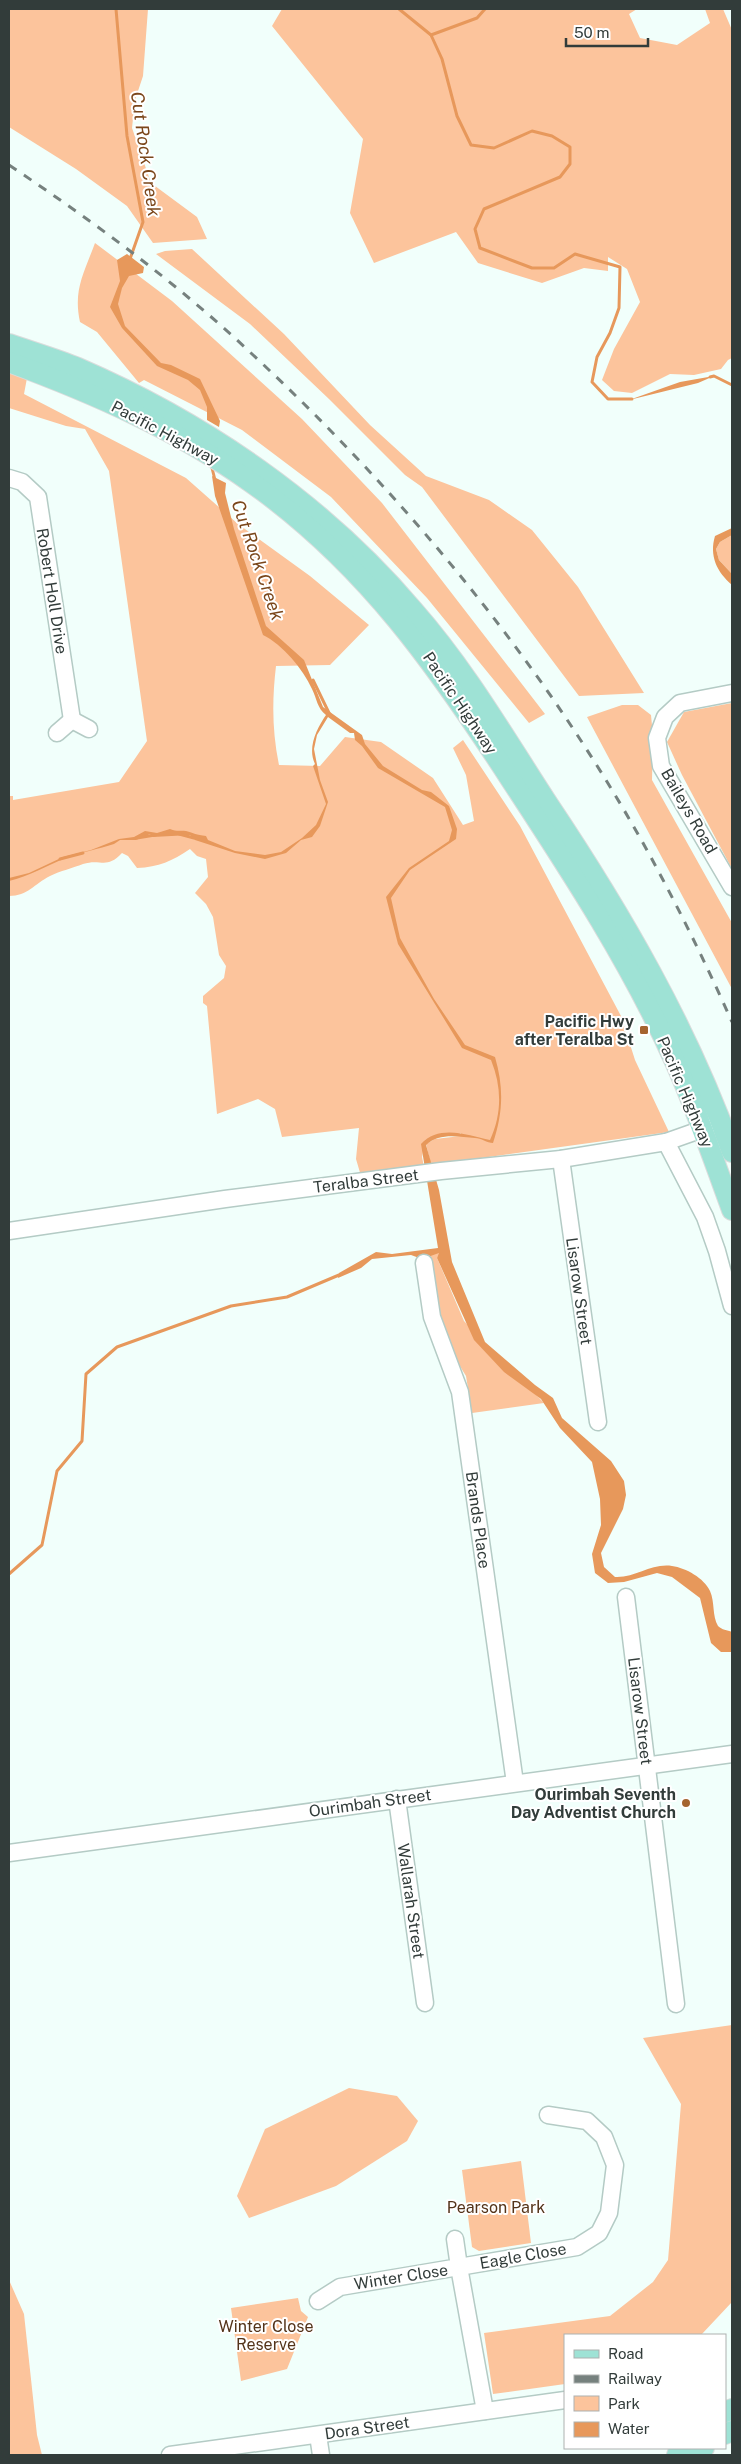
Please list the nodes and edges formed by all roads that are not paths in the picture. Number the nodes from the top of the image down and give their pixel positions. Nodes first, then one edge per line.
1 (9, 344) edge
2 (9, 362) edge
3 (171, 424) junction
4 (253, 474) junction
5 (9, 478) edge
6 (732, 693) edge
7 (72, 720) junction
8 (88, 729) dead end
9 (57, 733) dead end
10 (732, 887) edge
11 (721, 1122) junction
12 (702, 1128) junction
13 (666, 1142) junction
14 (732, 1152) edge
15 (561, 1159) junction
16 (732, 1210) edge
17 (9, 1231) edge
18 (424, 1262) dead end
19 (732, 1306) edge
20 (598, 1422) dead end
21 (626, 1597) dead end
22 (732, 1754) edge
23 (647, 1765) junction
24 (516, 1782) junction
25 (396, 1799) junction
26 (9, 1853) edge
27 (425, 2003) dead end
28 (676, 2004) dead end
29 (548, 2115) dead end
30 (455, 2239) dead end
31 (459, 2267) junction
32 (318, 2301) dead end
33 (564, 2400) edge
34 (485, 2411) junction
35 (318, 2435) junction
36 (170, 2455) edge
37 (321, 2455) edge

1 - 3 main road, Pacific Highway
2 - 3 main road, Pacific Highway
3 - 4 main road, Pacific Highway
4 - 11 main road, Pacific Highway
4 - 12 main road, Pacific Highway
5 - 7 street, Robert Holl Drive
6 - 10 street, Baileys Road
7 - 8 street
7 - 9 street
11 - 12 street, Teralba Street
11 - 14 main road, Pacific Highway
12 - 13 street, Teralba Street
12 - 16 main road, Pacific Highway
13 - 15 street, Teralba Street
13 - 19 street
15 - 17 street, Teralba Street
15 - 20 street, Lisarow Street
18 - 24 street, Brands Place
21 - 23 street, Lisarow Street
22 - 23 street, Ourimbah Street
23 - 24 street, Ourimbah Street
23 - 28 street, Lisarow Street
24 - 25 street, Ourimbah Street
25 - 26 street, Ourimbah Street
25 - 27 street, Wallarah Street
29 - 31 street, Eagle Close
30 - 31 street, Winter Close
31 - 32 street, Winter Close
31 - 34 street
33 - 34 street, Dora Street
34 - 35 street, Dora Street
35 - 36 street, Dora Street
35 - 37 street

